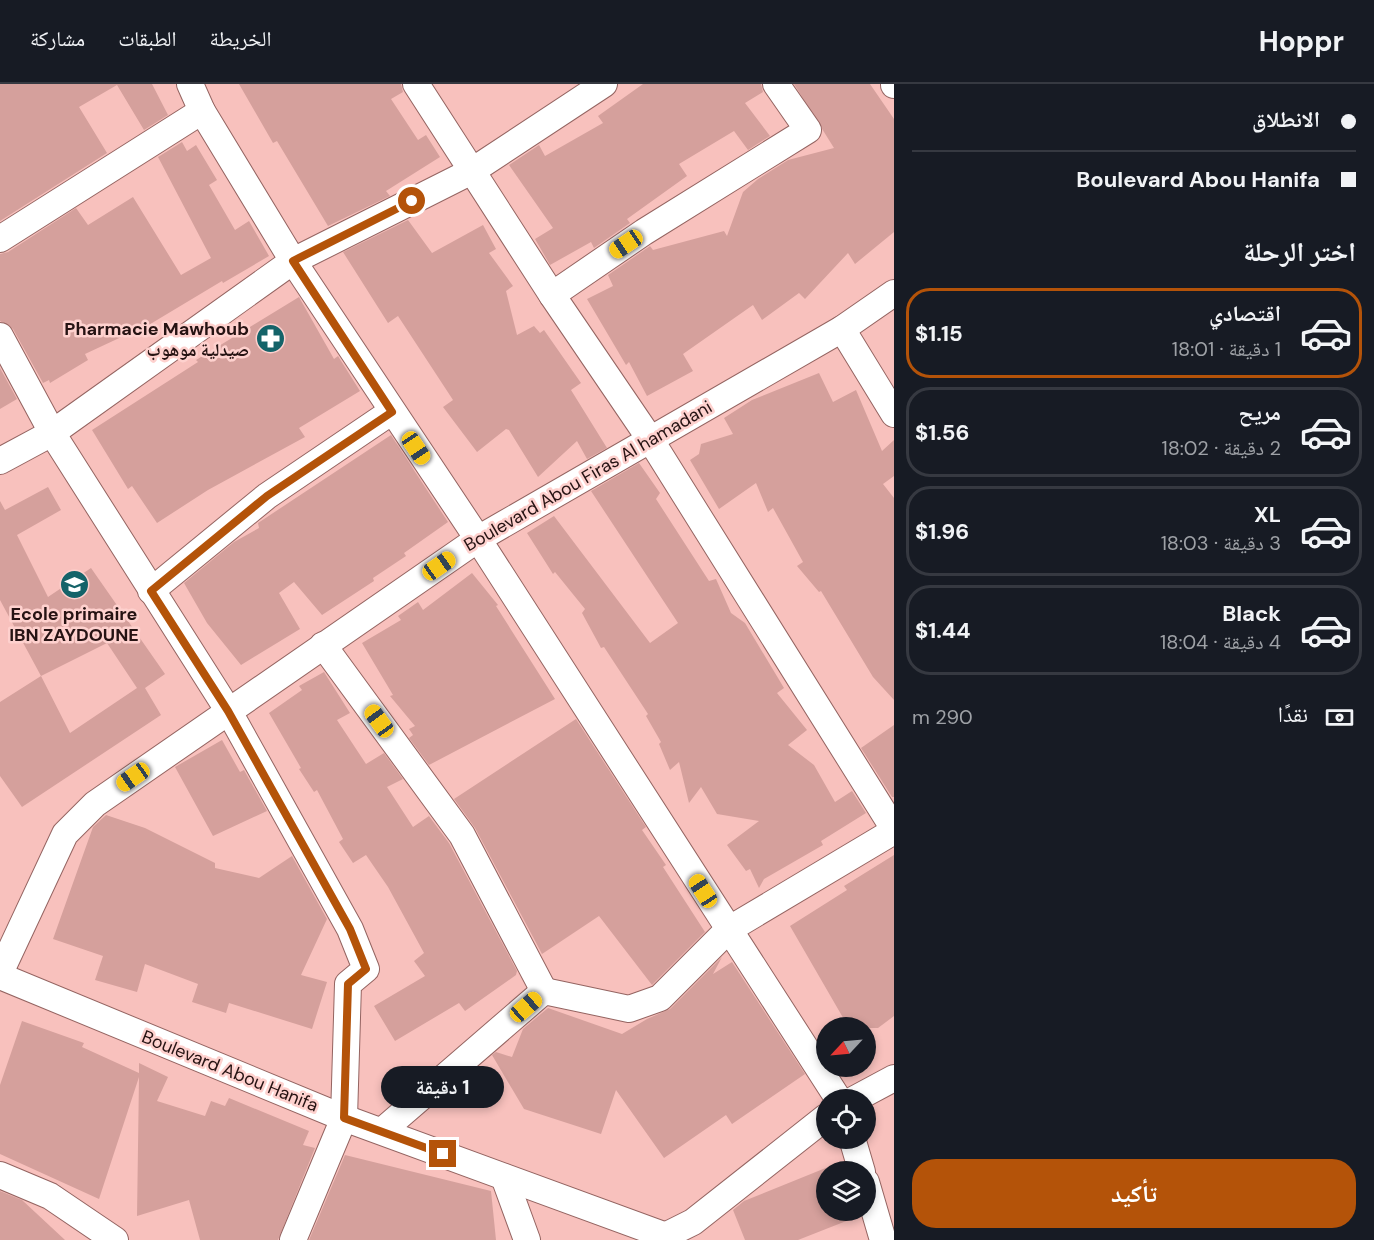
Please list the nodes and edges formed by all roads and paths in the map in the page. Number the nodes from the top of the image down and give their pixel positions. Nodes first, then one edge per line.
1 (190, 84) edge
2 (416, 84) edge
3 (604, 84) edge
4 (776, 84) edge
5 (202, 111) junction
6 (472, 171) junction
7 (0, 239) edge
8 (293, 261) junction
9 (894, 293) edge
10 (552, 295) junction
11 (842, 329) junction
12 (0, 336) edge
13 (392, 412) junction
14 (894, 414) edge
15 (52, 433) junction
16 (650, 440) junction
17 (0, 461) edge
18 (478, 539) junction
19 (151, 591) junction
20 (323, 645) junction
21 (228, 711) junction
22 (894, 830) edge
23 (728, 930) junction
24 (0, 974) edge
25 (544, 991) junction
26 (894, 1078) edge
27 (831, 1089) edge
28 (874, 1089) edge
29 (344, 1118) junction
30 (816, 1126) edge
31 (382, 1131) junction
32 (0, 1175) edge
33 (504, 1177) junction
34 (876, 1216) edge
35 (696, 1231) edge
36 (661, 1238) edge
37 (116, 1240) edge
38 (293, 1240) edge
39 (527, 1240) edge
40 (883, 1240) edge

1 - 5 street
2 - 6 street
3 - 6 street
4 - 10 street
5 - 7 street
5 - 8 street
6 - 8 street
6 - 10 street
8 - 13 street
8 - 15 street
9 - 11 street, Boulevard Abou Firas Al hamadani
10 - 16 street
11 - 14 street
11 - 16 street, Boulevard Abou Firas Al hamadani
12 - 15 street
13 - 18 street
13 - 19 street
15 - 17 street
15 - 19 street
16 - 18 street, Boulevard Abou Firas Al hamadani
16 - 22 street
18 - 20 street, Boulevard Abou Firas Al hamadani
18 - 23 street
19 - 21 street
20 - 21 street, Boulevard Abou Firas Al hamadani
20 - 25 street
21 - 24 street, Boulevard Abou Firas Al hamadani
21 - 29 street
22 - 23 street
23 - 25 street
23 - 27 street
24 - 29 street, Boulevard Abou Hanifa
25 - 31 street
26 - 28 street
29 - 31 street, Boulevard Abou Hanifa
29 - 38 street
30 - 35 street
31 - 33 street, Boulevard Abou Hanifa
32 - 37 street
33 - 36 street, Boulevard Abou Hanifa
33 - 39 street
34 - 40 street
35 - 36 street

